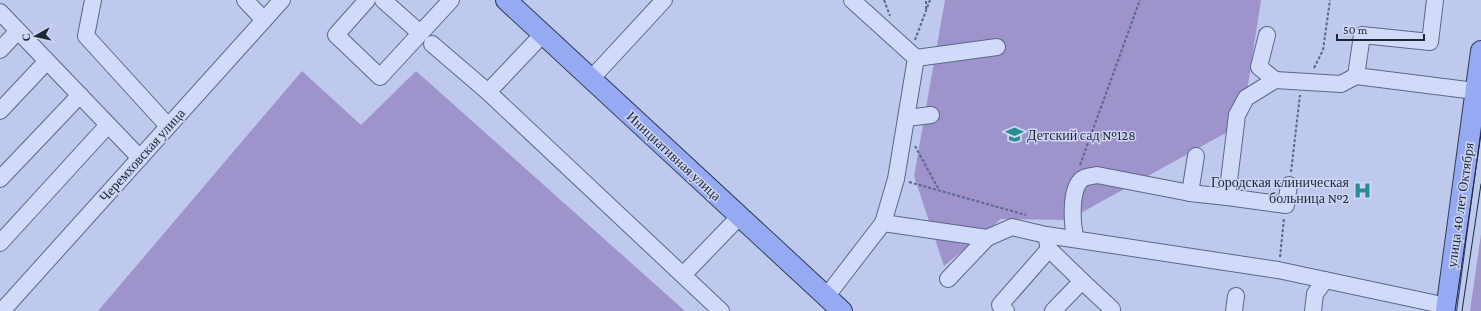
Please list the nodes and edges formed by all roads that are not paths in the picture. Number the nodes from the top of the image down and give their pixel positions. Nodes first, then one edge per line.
1 (93, 0) edge
2 (245, 0) edge
3 (282, 0) edge
4 (367, 0) edge
5 (383, 0) edge
6 (451, 0) edge
7 (506, 0) edge
8 (664, 0) edge
9 (852, 0) edge
10 (1435, 0) edge
11 (0, 12) edge
12 (264, 20) junction
13 (18, 31) junction
14 (543, 34) junction
15 (1267, 35) dead end
16 (426, 39) junction
17 (997, 47) dead end
18 (0, 50) edge
19 (1481, 50) edge
20 (913, 55) junction
21 (47, 61) junction
22 (1356, 76) junction
23 (591, 79) junction
24 (1275, 80) junction
25 (1475, 91) junction
26 (488, 92) junction
27 (80, 95) junction
28 (0, 111) edge
29 (931, 115) dead end
30 (906, 123) junction
31 (108, 125) junction
32 (168, 126) junction
33 (1196, 156) dead end
34 (140, 158) junction
35 (0, 179) edge
36 (1289, 185) road end
37 (1190, 193) junction
38 (1227, 197) junction
39 (739, 217) junction
40 (883, 223) junction
41 (987, 238) junction
42 (1076, 239) junction
43 (1048, 242) junction
44 (0, 243) edge
45 (684, 275) junction
46 (948, 279) dead end
47 (1325, 280) junction
48 (1082, 281) junction
49 (826, 297) junction
50 (1446, 308) edge
51 (2, 311) edge
52 (721, 311) edge
53 (842, 311) edge
54 (1006, 311) edge
55 (1053, 311) edge
56 (1110, 311) edge
57 (1313, 311) edge

1 - 32 street
2 - 12 street
3 - 12 street, Черемховская улица
4 - 16 street
5 - 16 street
6 - 16 street
7 - 14 main road, Инициативная улица
8 - 23 street
9 - 20 street
10 - 22 street
11 - 13 street
12 - 32 street, Черемховская улица
13 - 18 street
13 - 21 street
14 - 23 main road, Инициативная улица
14 - 26 street
15 - 24 street
16 - 26 street
17 - 20 street
19 - 25 main road, улица 40 лет Октября
20 - 30 street
21 - 27 street
21 - 28 street
22 - 24 street
22 - 25 street
23 - 39 main road, Инициативная улица
24 - 38 street
25 - 50 main road, улица 40 лет Октября
26 - 45 street
27 - 31 street
27 - 35 street
29 - 30 street
30 - 40 street
31 - 34 street
31 - 44 street
32 - 34 street, Черемховская улица
33 - 37 street
34 - 51 street, Черемховская улица
36 - 38 street
37 - 38 street
37 - 42 street
39 - 45 street
39 - 49 main road, Инициативная улица
40 - 41 street
40 - 49 street
41 - 43 street
41 - 46 street
42 - 43 street
42 - 47 street
43 - 48 street
43 - 54 street
45 - 52 street
47 - 50 street
47 - 57 street
48 - 55 street
48 - 56 street
49 - 53 main road, Инициативная улица

